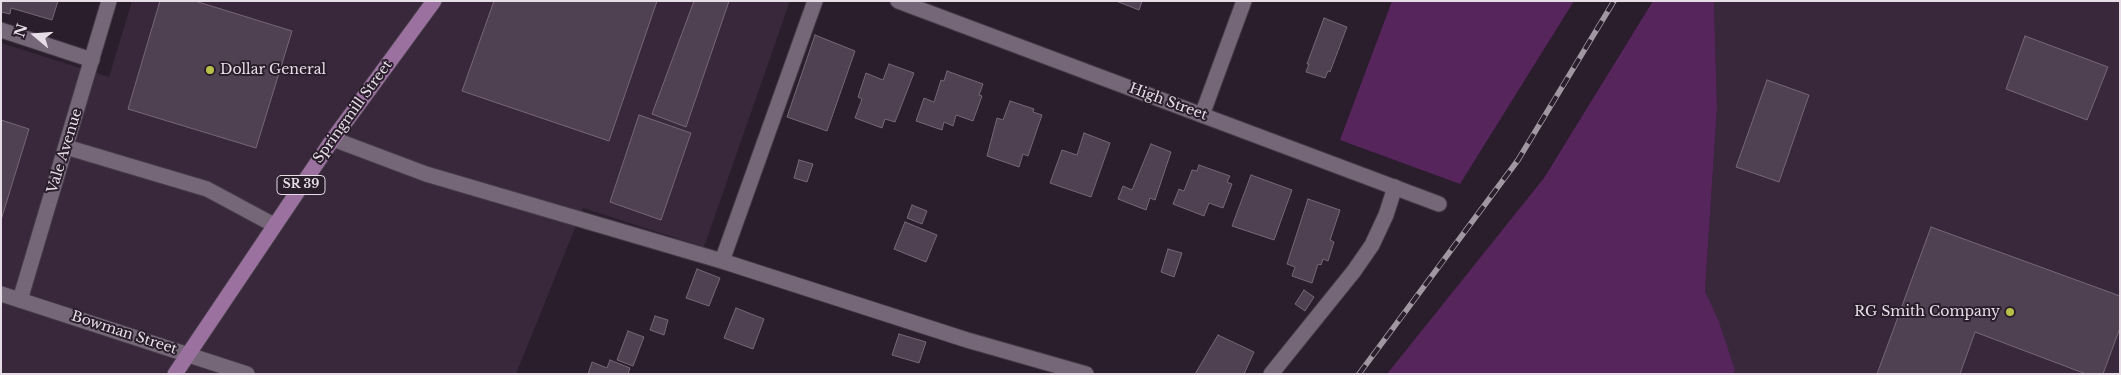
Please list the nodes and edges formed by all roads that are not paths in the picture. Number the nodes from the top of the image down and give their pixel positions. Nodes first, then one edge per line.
1 (109, 1) edge
2 (434, 1) edge
3 (815, 1) edge
4 (898, 1) edge
5 (1244, 1) edge
6 (1, 30) edge
7 (92, 60) junction
8 (1202, 115) junction
9 (333, 139) junction
10 (66, 147) junction
11 (1395, 187) junction
12 (1439, 204) dead end
13 (274, 225) junction
14 (722, 261) junction
15 (1, 294) edge
16 (20, 300) junction
17 (188, 354) junction
18 (174, 374) edge
19 (247, 374) edge
20 (1086, 374) edge
21 (1270, 374) edge

1 - 7 street, Vale Avenue
2 - 9 main road, Springmill Street / SR 39
3 - 14 street
4 - 8 street, High Street
5 - 8 street
6 - 7 street
7 - 10 street, Vale Avenue
8 - 11 street, High Street
9 - 13 main road, Springmill Street / SR 39
9 - 14 street
10 - 13 street
10 - 16 street, Vale Avenue
11 - 12 street, High Street
11 - 21 street
13 - 17 main road, Springmill Street / SR 39
14 - 20 street
15 - 16 street, Bowman Street
16 - 17 street, Bowman Street
17 - 18 main road, Springmill Street / SR 39
17 - 19 street, Bowman Street

